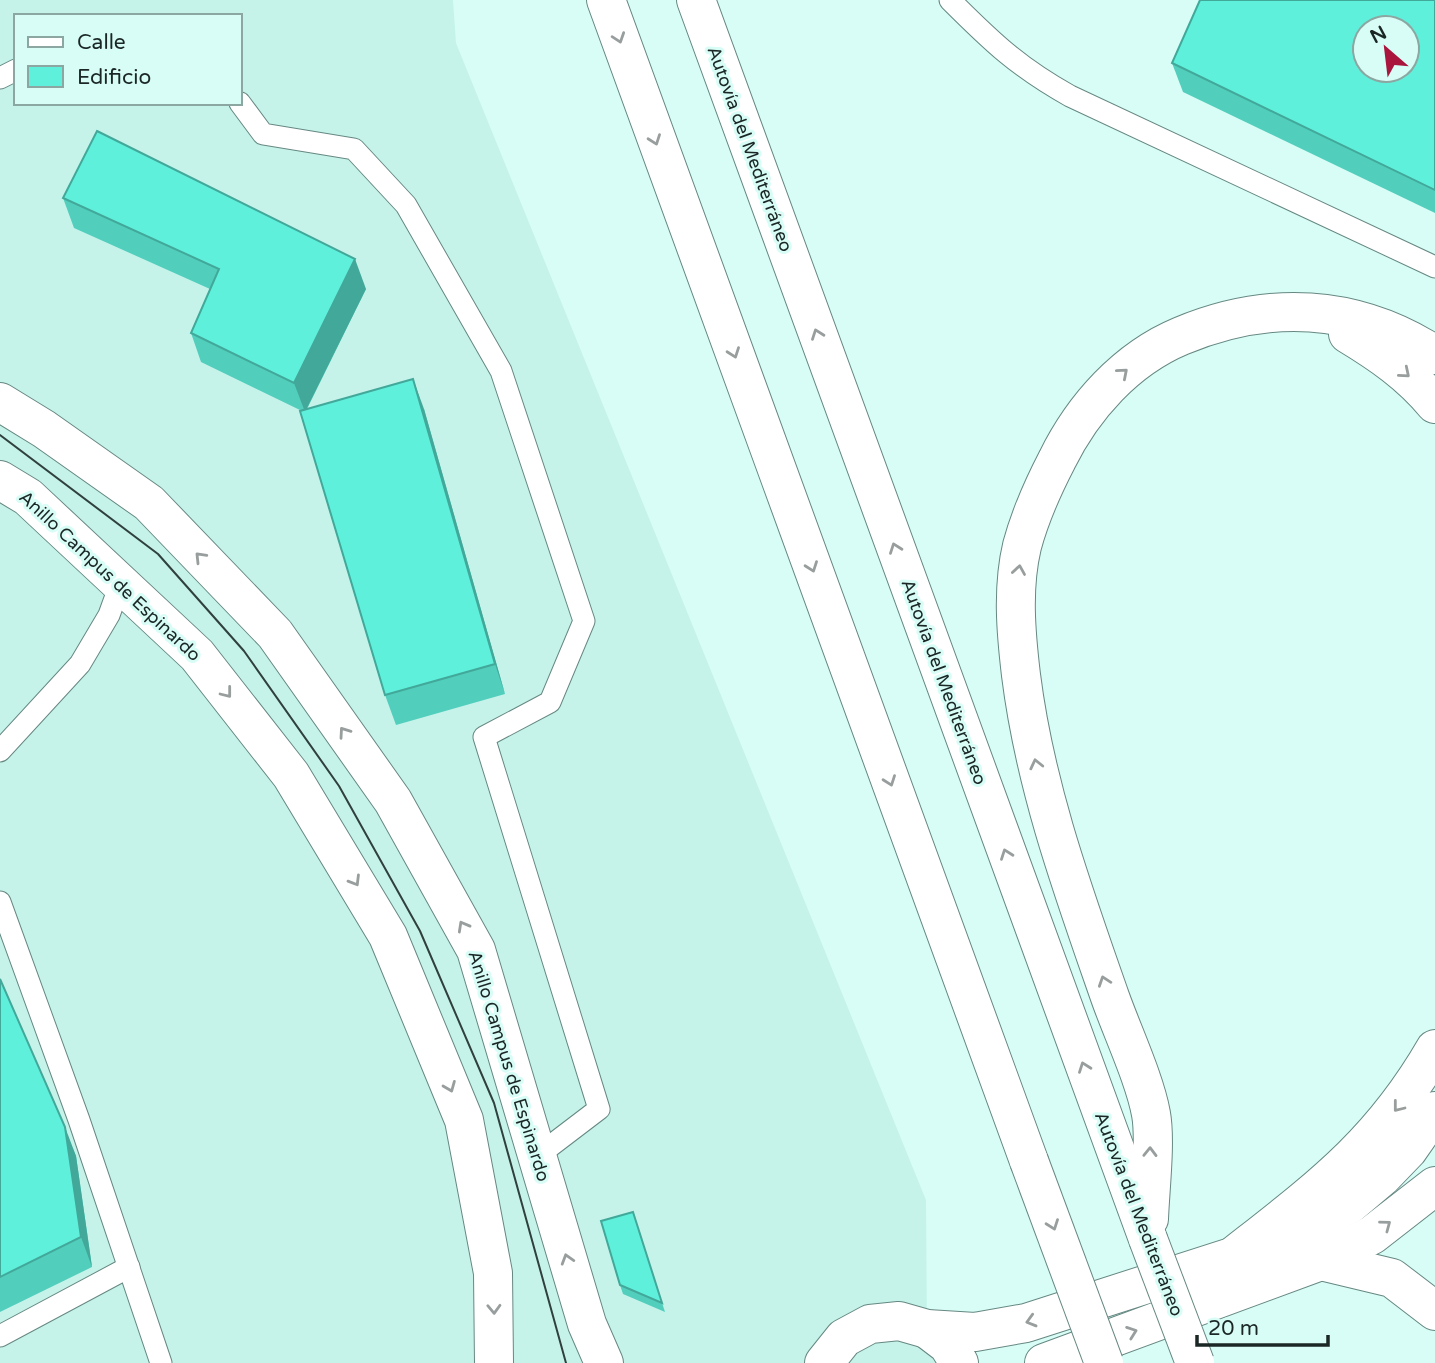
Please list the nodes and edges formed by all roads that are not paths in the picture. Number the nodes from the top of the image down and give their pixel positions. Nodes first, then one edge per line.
1 (606, 0) edge
2 (696, 0) edge
3 (950, 0) edge
4 (241, 105) edge
5 (1435, 267) edge
6 (1281, 310) junction
7 (1435, 355) edge
8 (0, 402) edge
9 (1435, 404) edge
10 (0, 480) edge
11 (121, 582) junction
12 (0, 751) edge
13 (0, 902) edge
14 (1435, 1049) edge
15 (1435, 1111) edge
16 (536, 1157) junction
17 (1435, 1186) edge
18 (1148, 1239) junction
19 (1236, 1254) junction
20 (1321, 1261) junction
21 (129, 1267) junction
22 (1435, 1311) edge
23 (587, 1324) junction
24 (927, 1329) junction
25 (0, 1336) edge
26 (822, 1362) edge
27 (161, 1363) edge
28 (494, 1363) edge
29 (604, 1363) edge
30 (634, 1363) edge
31 (959, 1363) edge
32 (1044, 1363) edge
33 (1104, 1363) edge
34 (1195, 1363) edge

1 -> 33 main road, bridge
18 -> 2 main road, Autovía del Mediterráneo
3 - 5 lane
4 - 16 lane
6 - 7 main road
6 -> 9 main road
18 -> 6 main road
16 -> 8 main road, Anillo Campus de Espinardo
10 - 11 main road, Anillo Campus de Espinardo
11 - 12 lane
11 -> 28 main road, Anillo Campus de Espinardo
13 - 21 lane
14 -> 19 main road
15 - 19 main road
23 -> 16 main road, Anillo Campus de Espinardo
20 -> 17 main road
18 - 34 main road, Autovía del Mediterráneo, bridge
19 -> 24 main road
20 - 22 main road
32 -> 20 main road
21 - 25 lane
21 - 27 lane
23 - 29 main road, Anillo Campus de Espinardo
23 - 30 main road
24 - 26 main road
24 - 31 main road

